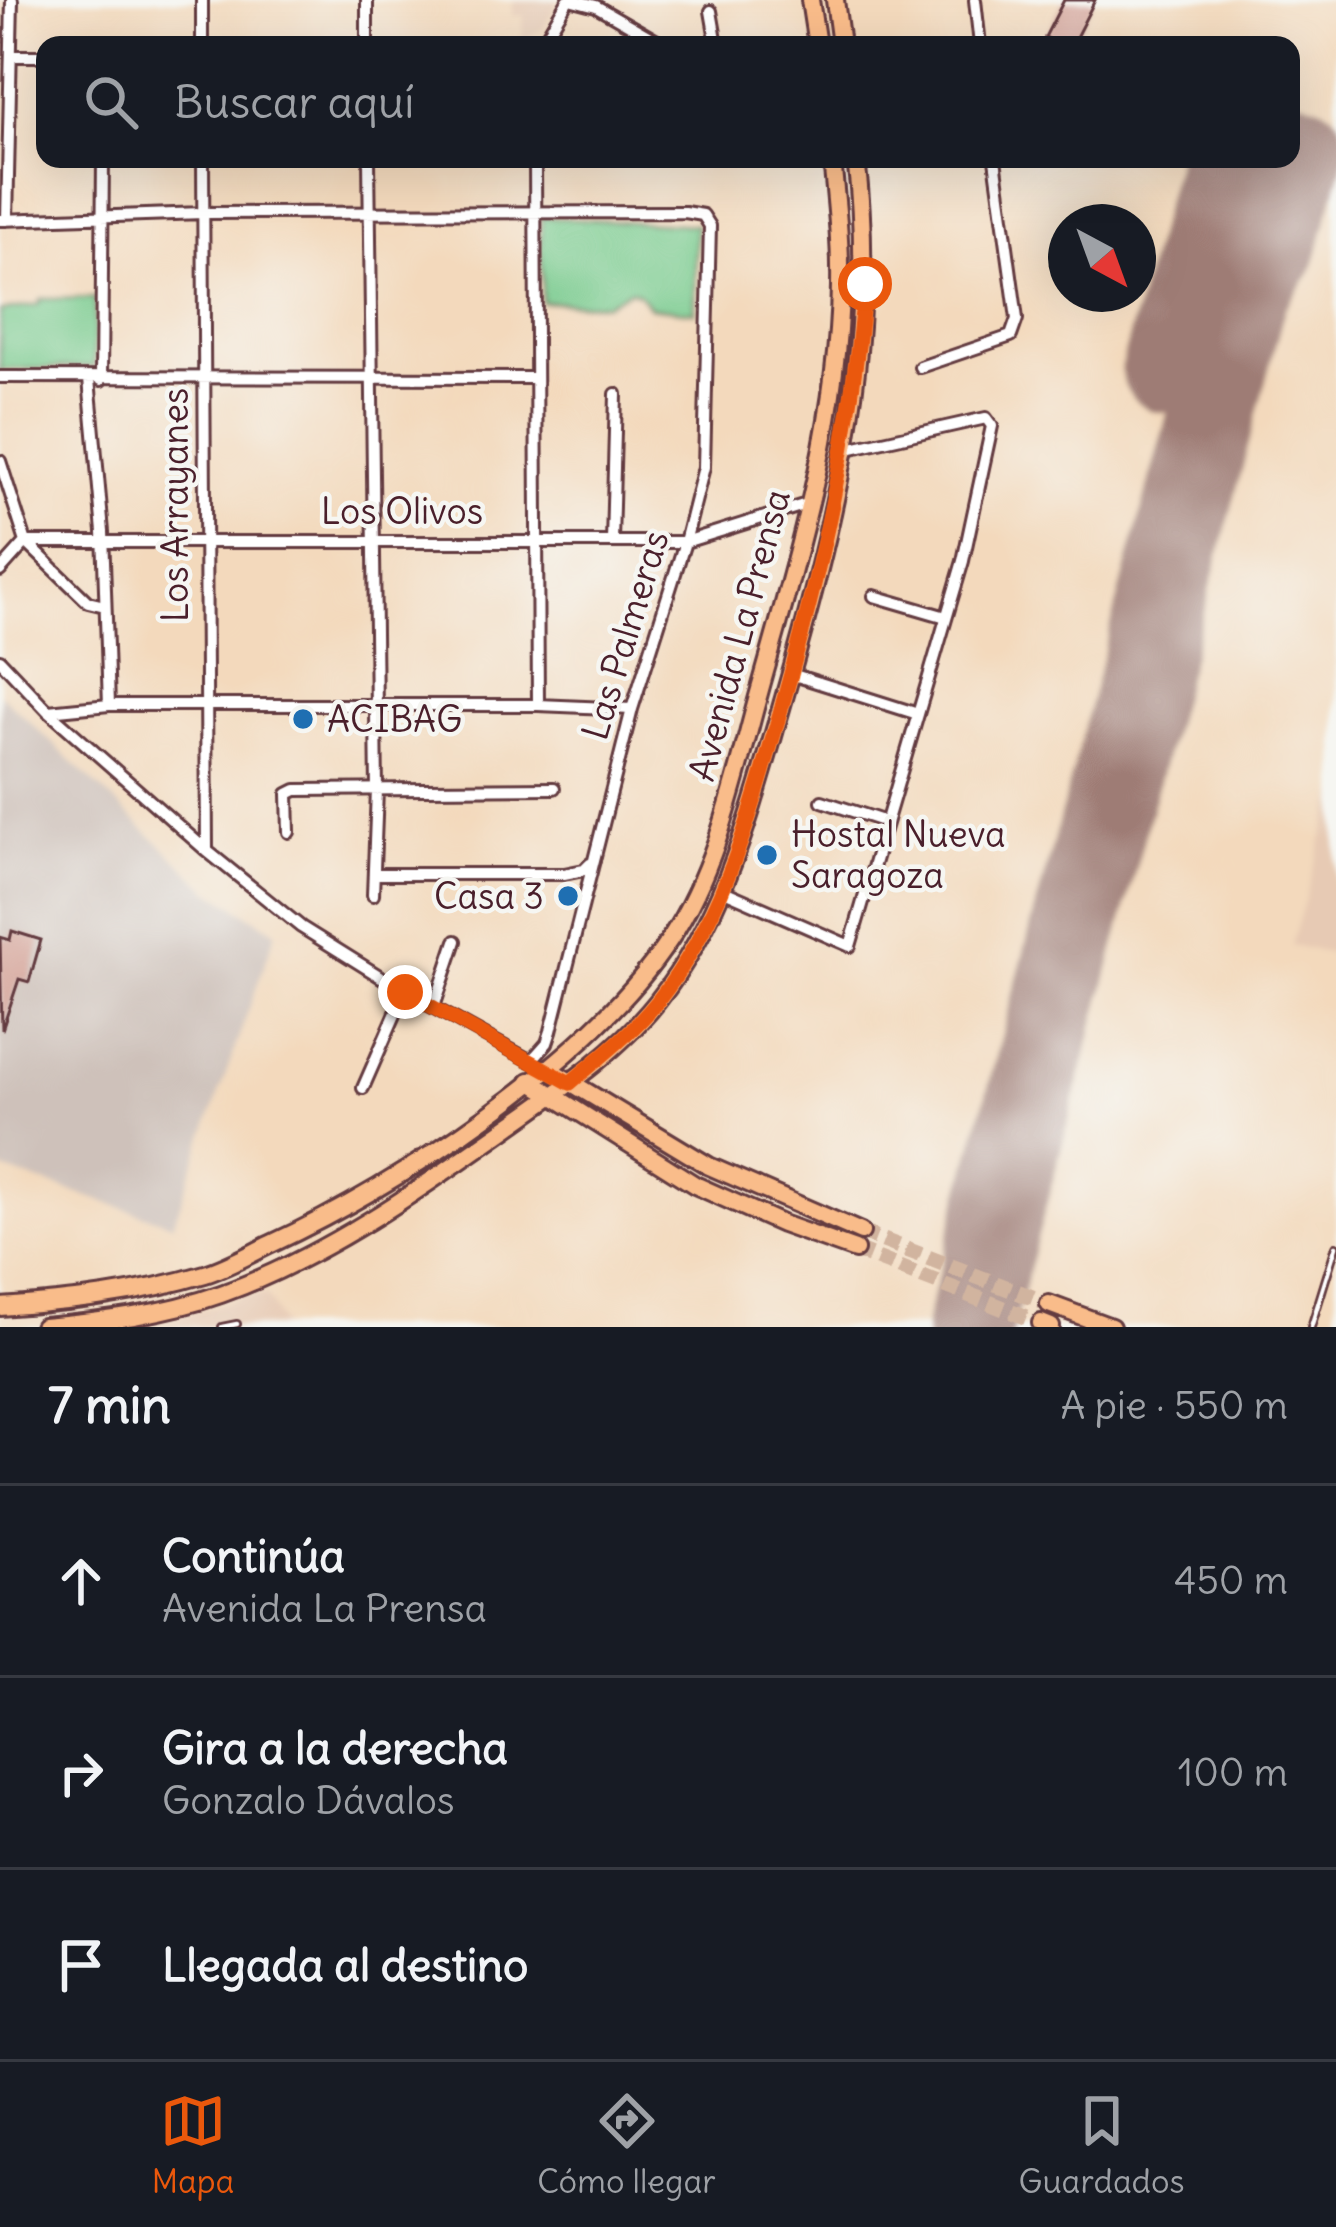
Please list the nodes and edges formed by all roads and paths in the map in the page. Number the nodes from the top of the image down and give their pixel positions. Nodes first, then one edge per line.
1 (12, 0) edge
2 (202, 0) edge
3 (367, 0) edge
4 (571, 0) edge
5 (810, 0) edge
6 (835, 0) edge
7 (975, 0) edge
8 (711, 11) dead end
9 (202, 36) edge
10 (367, 36) edge
11 (547, 36) edge
12 (648, 36) edge
13 (715, 36) edge
14 (816, 36) edge
15 (840, 36) edge
16 (979, 36) edge
17 (12, 56) junction
18 (36, 56) edge
19 (103, 168) edge
20 (203, 168) edge
21 (369, 168) edge
22 (536, 168) edge
23 (833, 168) edge
24 (857, 168) edge
25 (996, 168) edge
26 (535, 210) junction
27 (203, 213) junction
28 (370, 213) junction
29 (105, 217) junction
30 (3, 220) edge
31 (920, 367) dead end
32 (0, 377) edge
33 (535, 378) junction
34 (95, 380) junction
35 (204, 380) junction
36 (372, 381) junction
37 (616, 394) dead end
38 (843, 450) junction
39 (0, 461) edge
40 (811, 503) junction
41 (205, 540) junction
42 (374, 540) junction
43 (26, 542) junction
44 (103, 542) junction
45 (535, 542) junction
46 (612, 542) junction
47 (685, 542) junction
48 (0, 571) edge
49 (874, 596) dead end
50 (106, 606) junction
51 (946, 617) junction
52 (0, 660) edge
53 (791, 674) junction
54 (110, 705) junction
55 (538, 705) junction
56 (206, 706) junction
57 (376, 706) junction
58 (632, 709) junction
59 (48, 711) junction
60 (918, 714) junction
61 (554, 788) dead end
62 (377, 790) junction
63 (822, 801) dead end
64 (886, 822) junction
65 (289, 832) dead end
66 (207, 851) junction
67 (592, 862) junction
68 (375, 874) junction
69 (724, 891) junction
70 (373, 896) dead end
71 (456, 941) dead end
72 (405, 992) junction
73 (434, 1007) junction
74 (539, 1065) junction
75 (530, 1081) junction
76 (570, 1083) junction
77 (363, 1088) dead end
78 (553, 1096) junction
79 (1336, 1246) edge
80 (1049, 1304) tunnel mouth
81 (0, 1307) edge
82 (237, 1324) dead end
83 (43, 1327) edge
84 (222, 1327) edge
85 (1111, 1327) edge
86 (1311, 1327) edge

1 - 17 street
2 - 9 street
3 - 10 street
4 - 11 street
4 - 12 street
5 - 14 main road
6 - 15 main road
7 - 16 street
8 - 13 street
17 - 18 street
17 - 30 street
19 - 29 street
20 - 27 street, Los Arrayanes
21 - 28 street
22 - 26 street
23 - 40 main road, Avenida La Prensa
24 - 38 main road, Avenida La Prensa
25 - 31 street
26 - 28 street
26 - 33 street
26 - 47 street, Las Palmeras
27 - 28 street
27 - 29 street
27 - 35 street, Los Arrayanes
28 - 36 street
29 - 30 street
29 - 34 street
32 - 34 street
33 - 36 street
33 - 45 street
34 - 35 street
34 - 44 street
35 - 36 street
35 - 41 street, Los Arrayanes
36 - 42 street
37 - 46 street
38 - 51 street
38 - 53 main road, Avenida La Prensa
39 - 43 street
40 - 47 street, Los Olivos
40 - 74 main road, Avenida La Prensa
41 - 42 street, Los Olivos
41 - 44 street, Los Olivos
41 - 56 street, Los Arrayanes
42 - 45 street, Los Olivos
42 - 57 street
43 - 44 street, Los Olivos
43 - 48 street
43 - 50 street
44 - 50 street
45 - 46 street, Los Olivos
45 - 55 street
46 - 47 street, Los Olivos
47 - 58 street, Las Palmeras
49 - 51 street
50 - 54 street
51 - 60 street
52 - 59 street
53 - 60 street
53 - 69 main road, Avenida La Prensa
54 - 56 street
54 - 59 street
55 - 57 street
55 - 58 street
56 - 57 street
56 - 66 street, Los Arrayanes
57 - 62 street
58 - 67 street, Las Palmeras
59 - 66 street
60 - 64 street
61 - 62 street
62 - 65 street
62 - 68 street
63 - 64 street
64 - 69 street
66 - 72 street
67 - 68 street
67 - 74 street, Las Palmeras
68 - 70 street
69 - 76 main road, Avenida La Prensa
71 - 73 street
72 - 73 street
72 - 77 street
73 - 74 street
74 - 75 main road, Avenida La Prensa
74 - 76 main road
75 - 78 main road
75 - 81 main road, Avenida La Prensa
76 - 78 main road, Avenida La Prensa
76 - 78 main road
78 - 83 main road, Avenida La Prensa
79 - 86 lane
80 - 85 main road
82 - 84 lane

